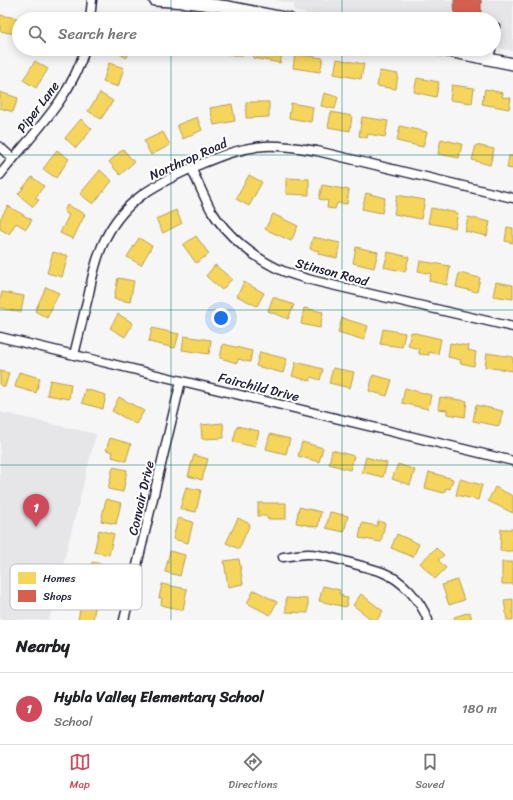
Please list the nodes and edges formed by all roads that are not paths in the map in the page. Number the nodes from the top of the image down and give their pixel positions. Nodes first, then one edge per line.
1 (92, 0) edge
2 (155, 0) edge
3 (91, 12) edge
4 (253, 12) edge
5 (83, 56) edge
6 (496, 56) edge
7 (513, 64) edge
8 (0, 147) edge
9 (13, 159) junction
10 (191, 168) junction
11 (0, 175) edge
12 (513, 198) edge
13 (513, 327) edge
14 (0, 337) edge
15 (74, 355) junction
16 (181, 381) junction
17 (513, 461) edge
18 (283, 557) dead end
19 (137, 564) edge
20 (126, 610) edge
21 (124, 620) edge
22 (428, 620) edge

1 - 3 street
2 - 4 street
5 - 9 street, Piper Lane
6 - 7 street
8 - 9 street
9 - 11 street, Piper Lane
10 - 12 street, Northrop Road
10 - 13 street, Stinson Road
10 - 15 street, Northrop Road
14 - 15 street, Fairchild Drive
15 - 16 street, Fairchild Drive
16 - 17 street, Fairchild Drive
16 - 19 street, Convair Drive
18 - 22 street
20 - 21 street, Convair Drive

